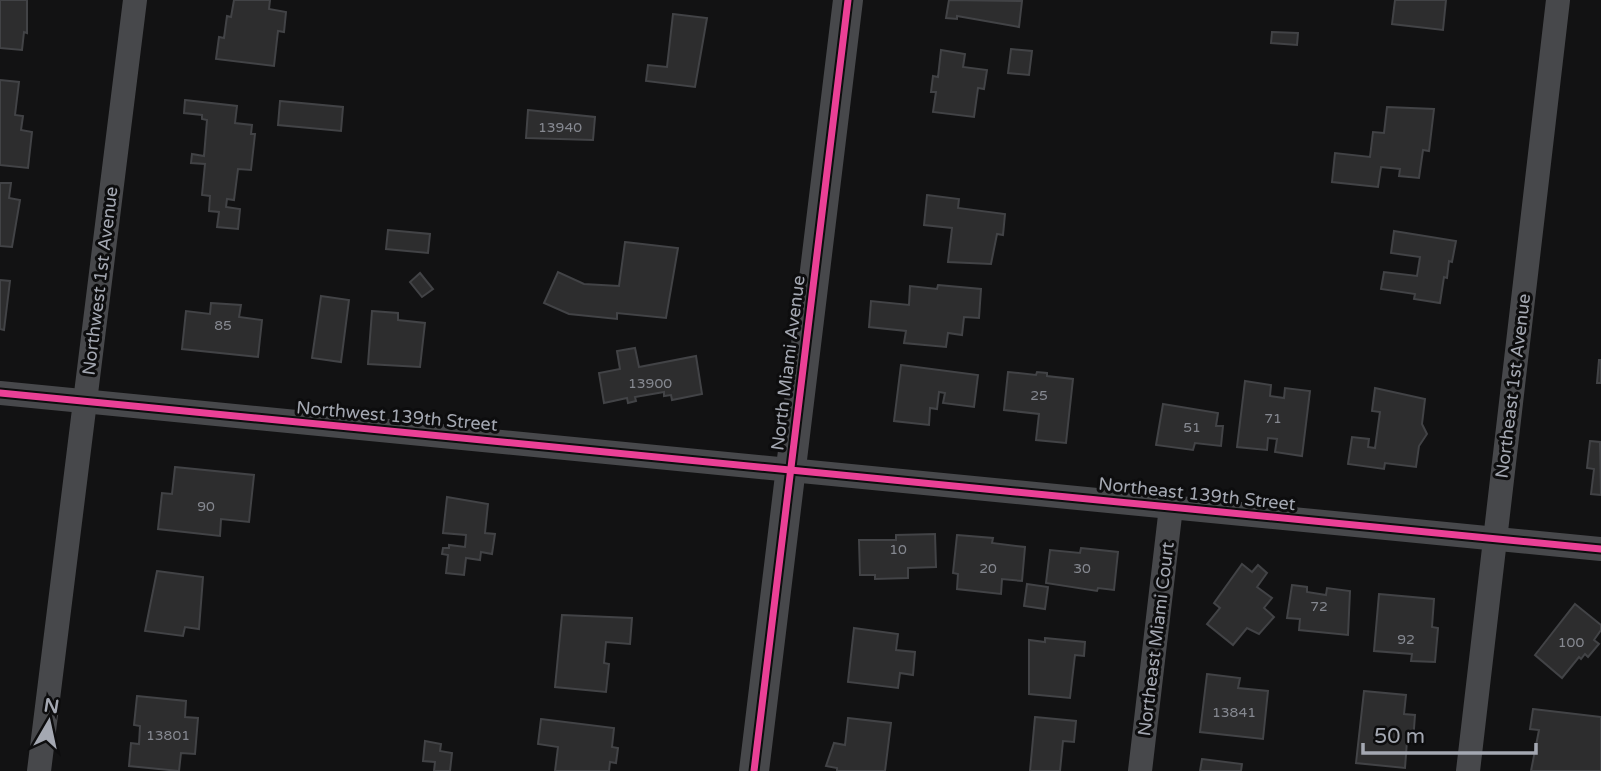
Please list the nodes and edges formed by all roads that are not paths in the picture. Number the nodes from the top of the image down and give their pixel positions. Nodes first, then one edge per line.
1 (135, 0) edge
2 (848, 0) edge
3 (1558, 0) edge
4 (0, 393) edge
5 (85, 402) junction
6 (790, 469) junction
7 (1171, 507) junction
8 (1495, 538) junction
9 (1601, 549) edge
10 (39, 771) edge
11 (754, 771) edge
12 (1140, 771) edge
13 (1468, 771) edge

1 - 5 street, Northwest 1st Avenue
2 - 6 street, North Miami Avenue
3 - 8 street, Northeast 1st Avenue
4 - 5 street, Northwest 139th Street
5 - 6 street, Northwest 139th Street
5 - 10 street, Northwest 1st Avenue
6 - 7 street, Northeast 139th Street
6 - 11 street, North Miami Avenue
7 - 8 street, Northeast 139th Street
7 - 12 street, Northeast Miami Court
8 - 9 street, Northeast 139th Street
8 - 13 street, Northeast 1st Avenue

